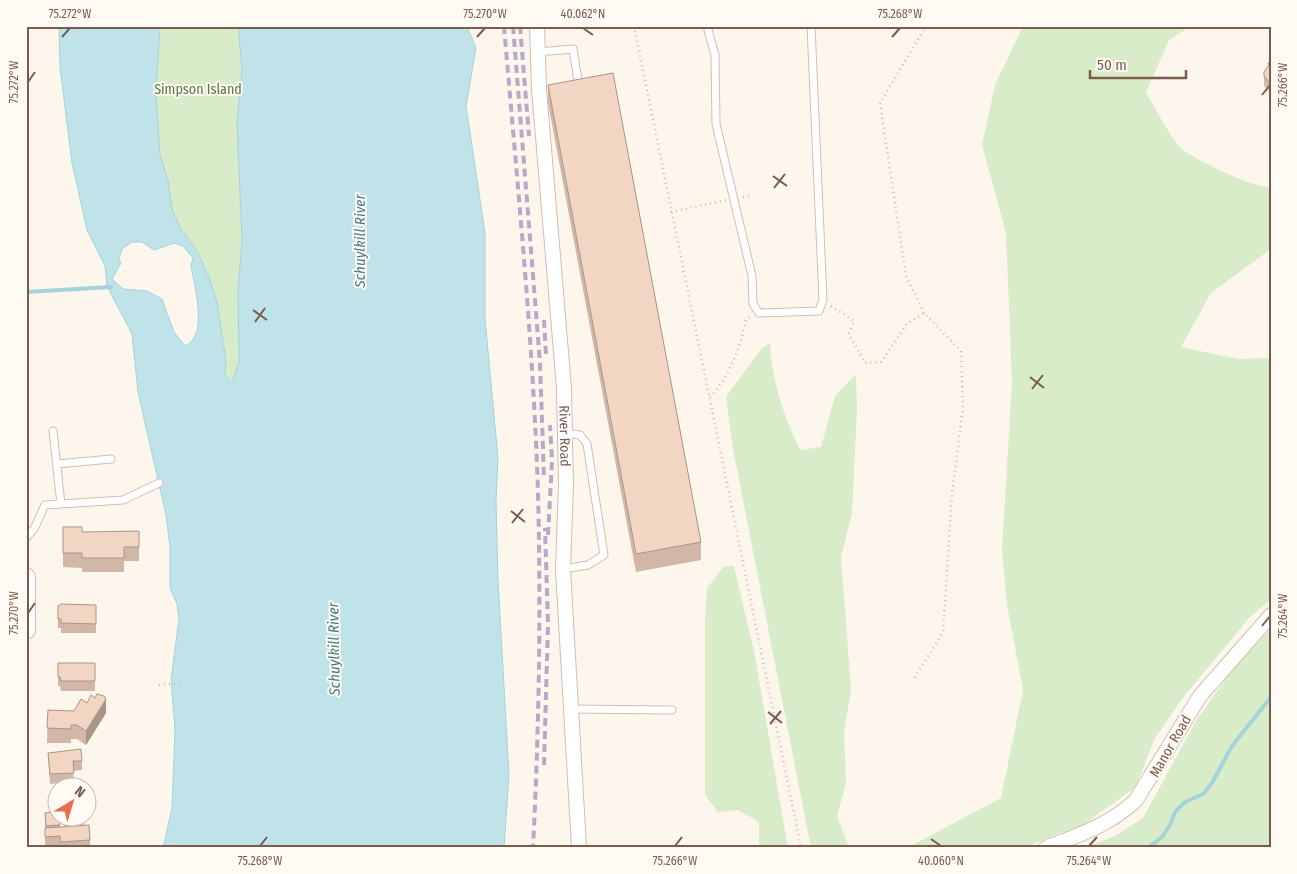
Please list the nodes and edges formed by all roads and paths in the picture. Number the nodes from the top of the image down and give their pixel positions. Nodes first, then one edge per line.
1 (537, 26) edge
2 (634, 26) edge
3 (707, 26) edge
4 (811, 26) edge
5 (926, 26) edge
6 (536, 52) junction
7 (579, 87) edge
8 (750, 196) dead end
9 (734, 199) junction
10 (671, 212) junction
11 (822, 300) junction
12 (758, 313) junction
13 (924, 313) junction
14 (710, 397) junction
15 (53, 431) dead end
16 (565, 433) junction
17 (111, 459) dead end
18 (57, 464) junction
19 (159, 483) dead end
20 (61, 504) junction
21 (26, 538) edge
22 (563, 569) junction
23 (26, 577) edge
24 (1271, 615) edge
25 (26, 630) edge
26 (914, 678) dead end
27 (184, 683) dead end
28 (159, 685) dead end
29 (570, 709) junction
30 (672, 710) dead end
31 (579, 848) edge
32 (801, 848) edge
33 (1046, 848) edge

1 - 6 street, River Road
2 - 10 path
3 - 9 lane
4 - 11 lane
5 - 13 path
6 - 7 lane
6 - 16 street, River Road
8 - 9 path
9 - 10 path
9 - 12 lane
10 - 14 path
11 - 12 lane
11 - 13 path
12 - 14 path
13 - 26 path
14 - 32 path
15 - 18 lane
16 - 22 street, River Road
16 - 22 lane
17 - 18 lane
18 - 20 lane
19 - 20 lane
20 - 21 lane
22 - 29 street, River Road
23 - 25 street
24 - 33 street, Manor Road
27 - 28 path
29 - 30 lane
29 - 31 street, River Road

